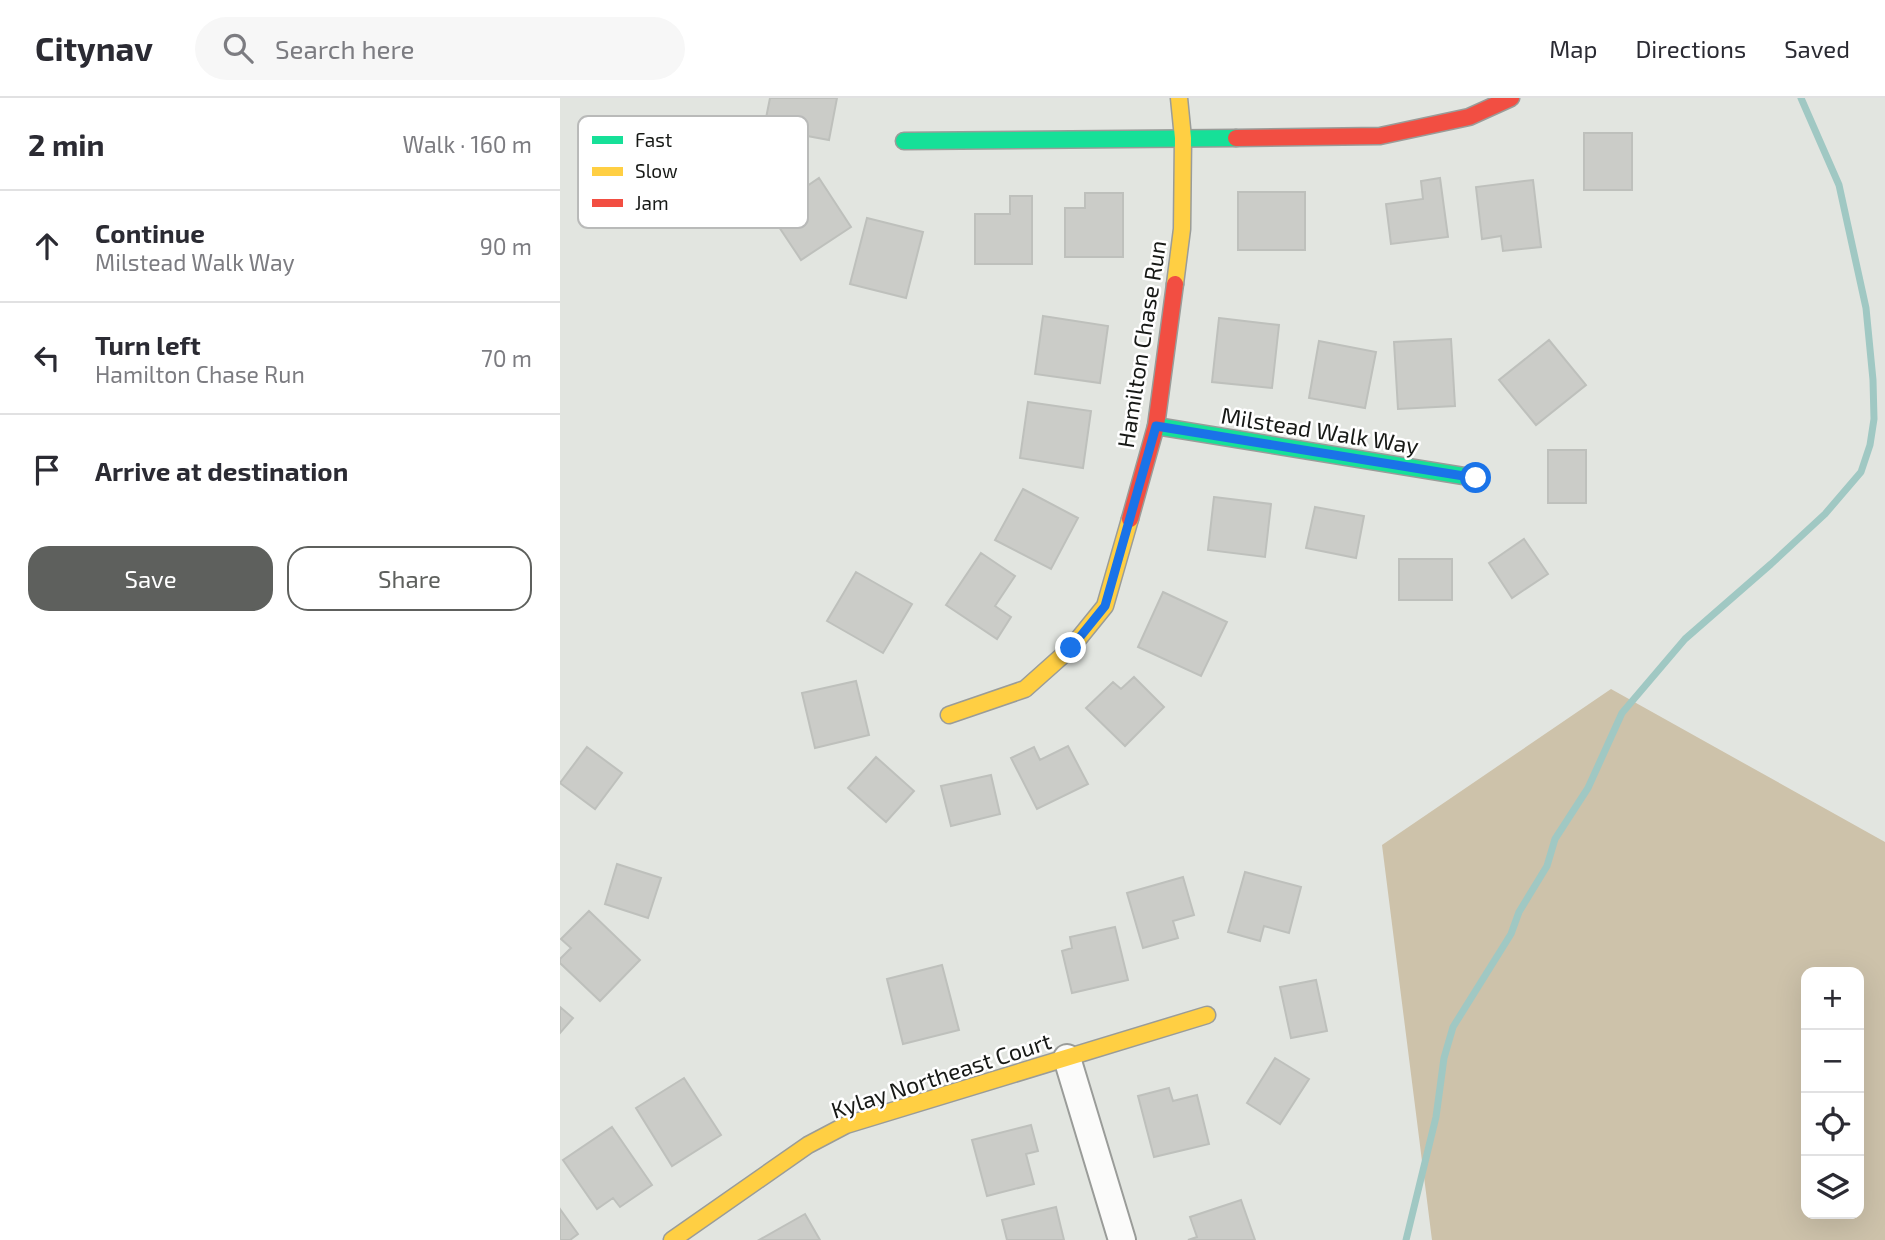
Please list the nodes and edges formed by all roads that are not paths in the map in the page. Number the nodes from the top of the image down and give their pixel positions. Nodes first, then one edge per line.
1 (1179, 98) edge
2 (1511, 98) edge
3 (1184, 138) junction
4 (904, 141) dead end
5 (1156, 426) junction
6 (1476, 478) dead end
7 (948, 715) dead end
8 (1207, 1015) dead end
9 (1066, 1058) junction
10 (672, 1240) edge
11 (1122, 1240) edge

1 - 3 street, Hamilton Chase Run
2 - 3 street
3 - 4 street
3 - 5 street, Hamilton Chase Run
5 - 6 street, Milstead Walk Way
5 - 7 street, Hamilton Chase Run
8 - 9 street, Kylay Northeast Court
9 - 10 street, Kylay Northeast Court
9 - 11 street

